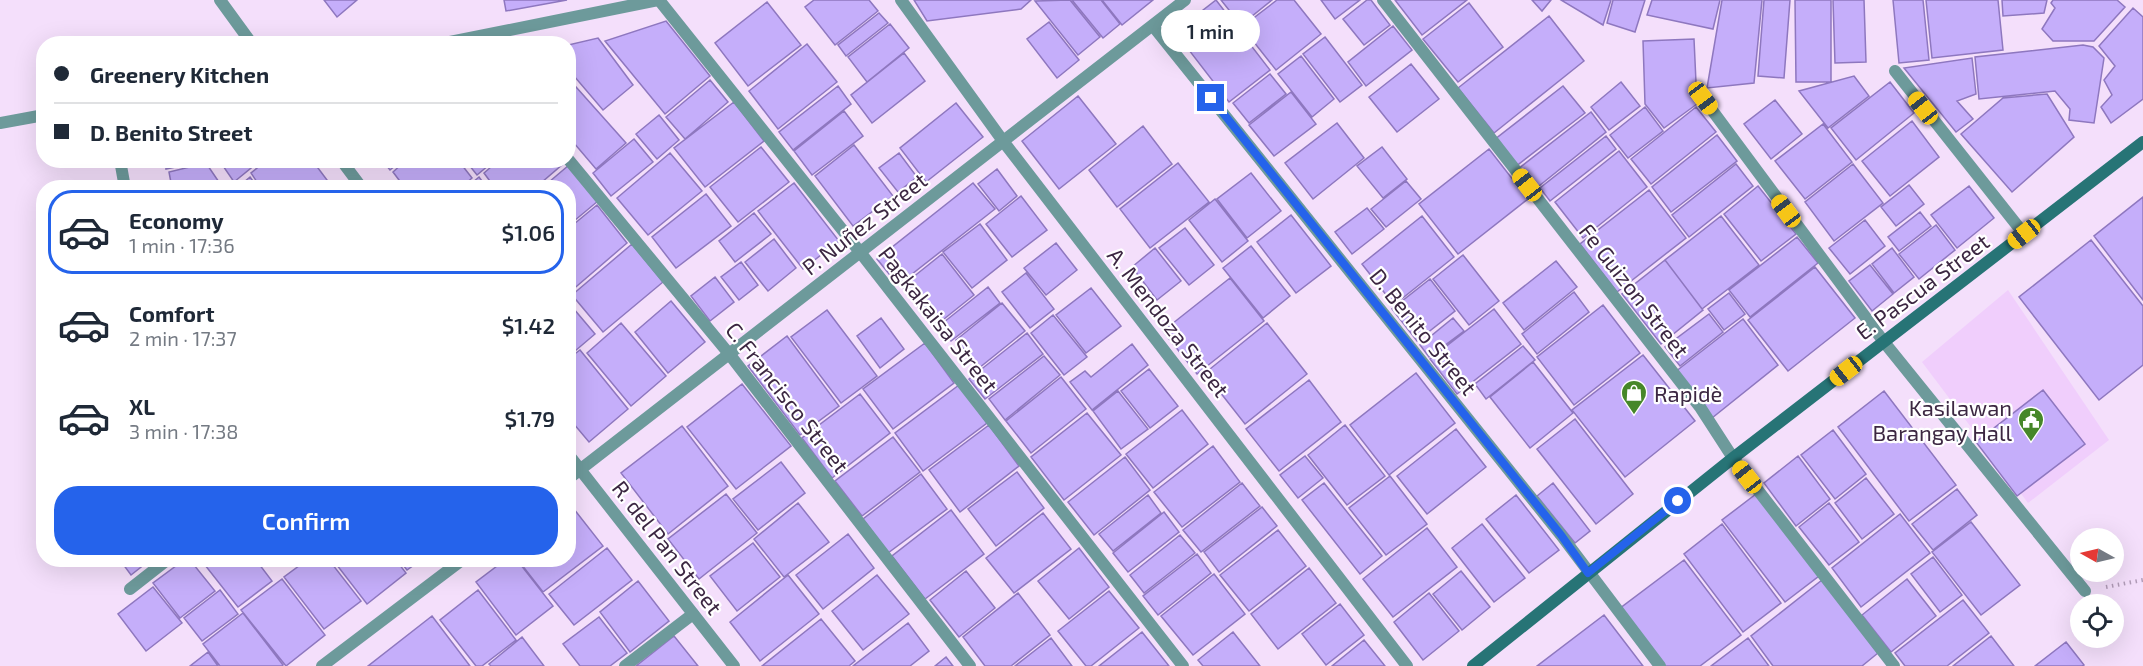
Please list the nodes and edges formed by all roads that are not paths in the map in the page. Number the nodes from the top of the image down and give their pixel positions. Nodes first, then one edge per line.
1 (220, 0) edge
2 (659, 0) edge
3 (901, 0) edge
4 (1185, 0) edge
5 (1383, 0) edge
6 (1153, 26) junction
7 (246, 36) edge
8 (495, 36) edge
9 (1895, 71) dead end
10 (1703, 98) dead end
11 (36, 116) edge
12 (0, 123) edge
13 (1002, 141) junction
14 (2143, 142) edge
15 (575, 168) edge
16 (2024, 234) junction
17 (860, 252) junction
18 (1884, 342) junction
19 (730, 355) junction
20 (1732, 458) junction
21 (576, 464) edge
22 (581, 470) junction
23 (576, 473) edge
24 (158, 567) edge
25 (453, 567) edge
26 (1588, 573) junction
27 (130, 589) dead end
28 (2085, 591) road end
29 (693, 614) junction
30 (322, 666) edge
31 (625, 666) edge
32 (734, 666) edge
33 (970, 666) edge
34 (1184, 666) edge
35 (1407, 666) edge
36 (1473, 666) edge
37 (1660, 666) edge
38 (1894, 666) edge

1 - 7 street
2 - 8 street
2 - 17 street, Pagkakaisa Street
3 - 13 street, A. Mendoza Street
4 - 6 street, P. Nuñez Street
5 - 20 street, Fe Guizon Street
6 - 13 street, P. Nuñez Street
6 - 26 street, D. Benito Street
9 - 16 street
10 - 18 street
11 - 12 street
13 - 17 street, P. Nuñez Street
13 - 35 street, A. Mendoza Street
14 - 16 street, E. Pascua Street
15 - 19 street, C. Francisco Street
16 - 18 street, E. Pascua Street
17 - 19 street, P. Nuñez Street
17 - 34 street, Pagkakaisa Street
18 - 20 street, E. Pascua Street
18 - 28 street
19 - 22 street, P. Nuñez Street
19 - 33 street, C. Francisco Street
20 - 26 street, E. Pascua Street
20 - 38 street, Fe Guizon Street
21 - 22 street, R. del Pan Street
22 - 23 street, P. Nuñez Street
22 - 29 street, R. del Pan Street
24 - 27 street
25 - 30 street
26 - 36 street, E. Pascua Street
26 - 37 street, D. Benito Street
29 - 31 street
29 - 32 street, R. del Pan Street

